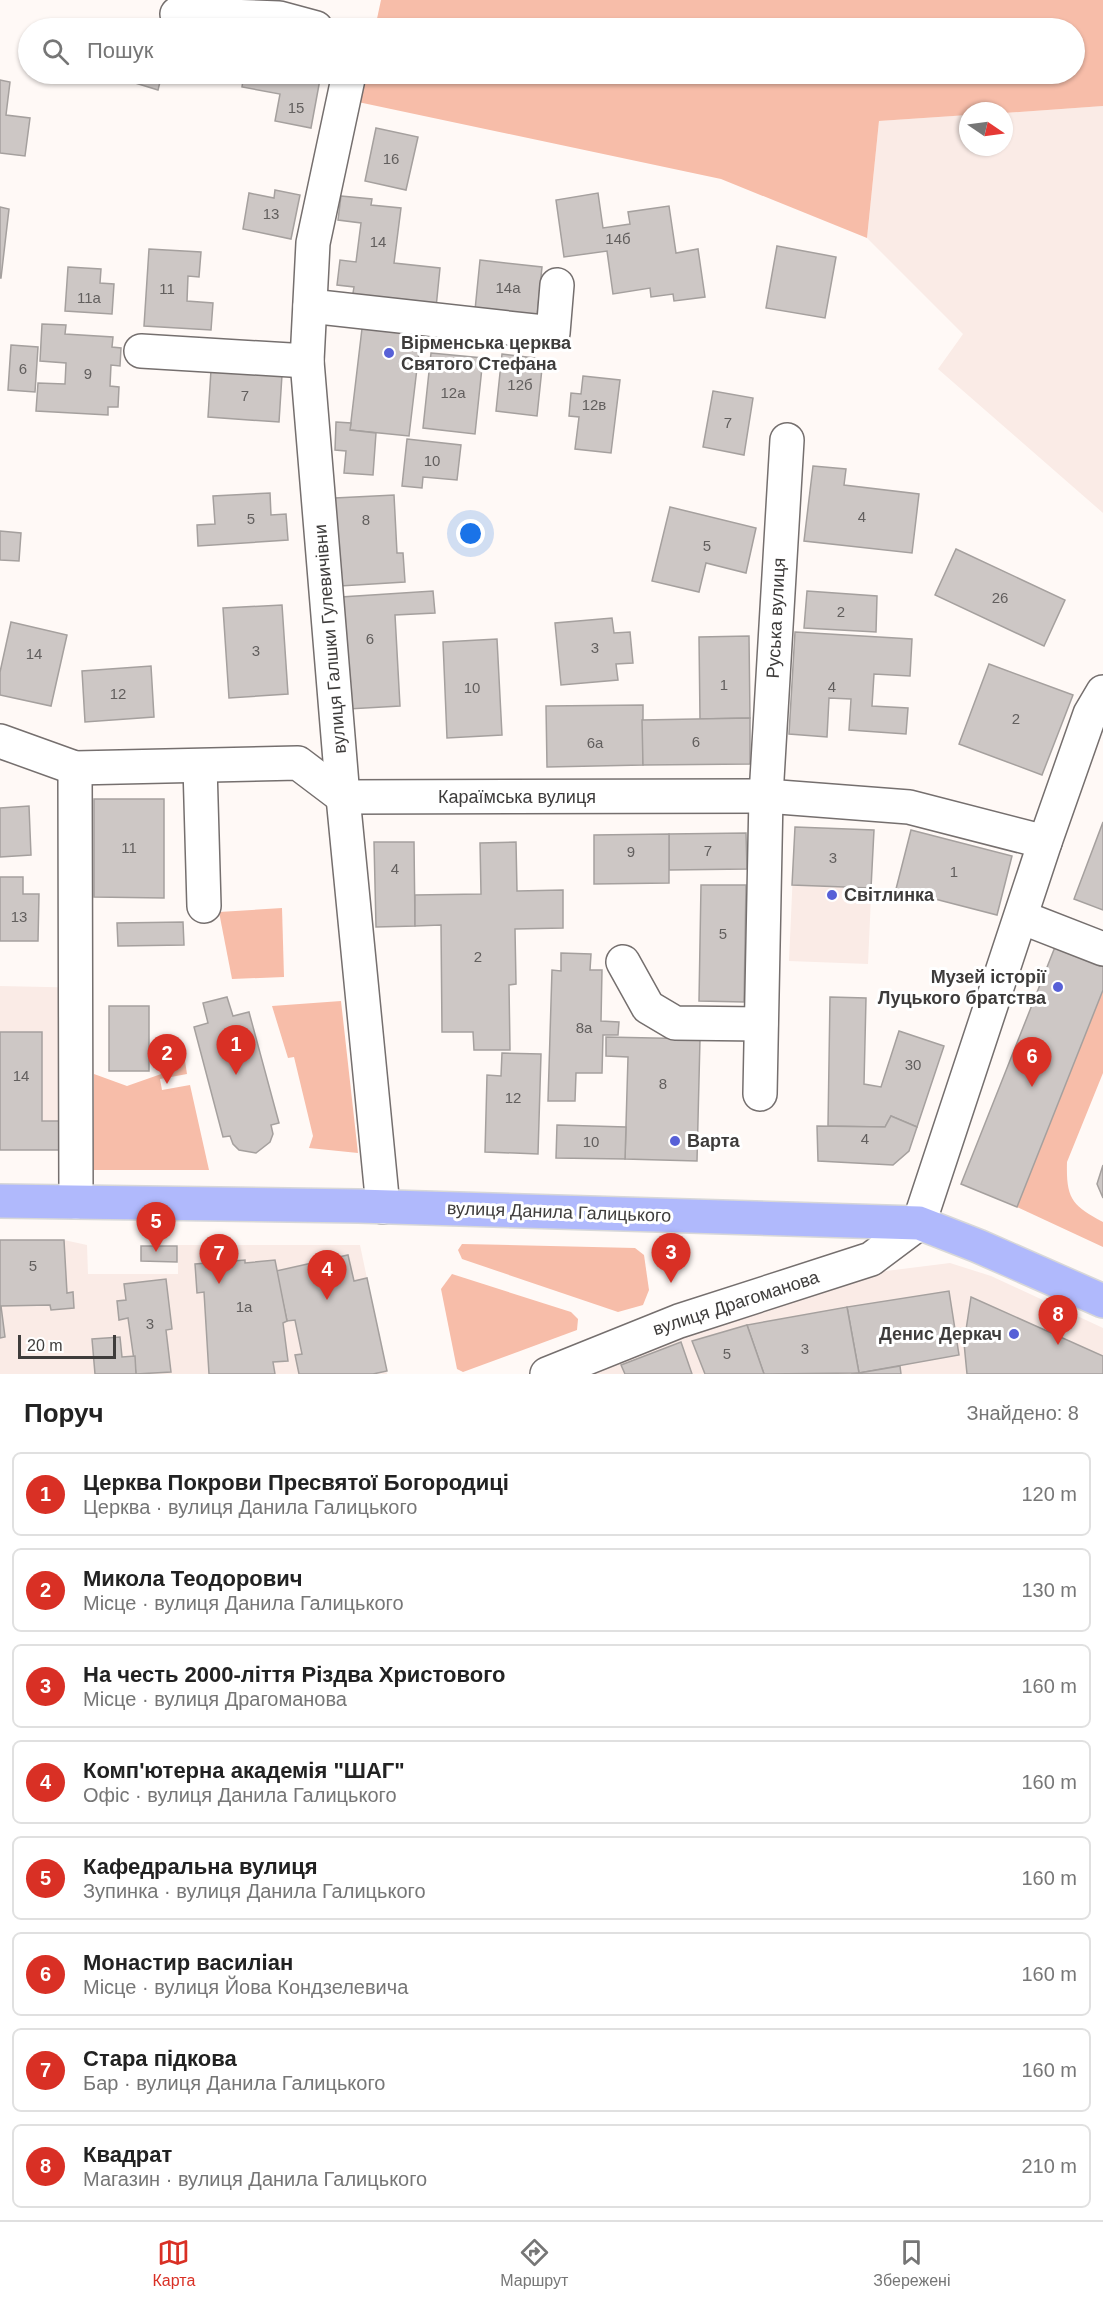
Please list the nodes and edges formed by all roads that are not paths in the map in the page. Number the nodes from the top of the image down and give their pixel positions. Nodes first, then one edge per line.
1 (177, 14) dead end
2 (279, 18) edge
3 (347, 84) edge
4 (557, 285) dead end
5 (310, 306) junction
6 (141, 351) dead end
7 (307, 361) junction
8 (787, 440) dead end
9 (1103, 692) edge
10 (0, 741) edge
11 (200, 766) junction
12 (75, 768) junction
13 (766, 796) junction
14 (343, 797) junction
15 (1045, 842) junction
16 (204, 906) dead end
17 (1021, 917) junction
18 (1103, 949) edge
19 (623, 962) dead end
20 (761, 1024) junction
21 (760, 1094) dead end
22 (0, 1201) edge
23 (76, 1202) junction
24 (384, 1207) junction
25 (919, 1223) junction
26 (1103, 1301) edge
27 (547, 1374) edge

1 - 2 street
3 - 5 street, вулиця Галшки Гулевичівни
4 - 5 street
5 - 7 street, вулиця Галшки Гулевичівни
6 - 7 street
7 - 14 street, вулиця Галшки Гулевичівни
8 - 13 street, Руська вулиця
9 - 15 street
10 - 12 street
11 - 12 street
11 - 14 street
11 - 16 street
12 - 23 street
13 - 14 street, Караїмська вулиця
13 - 15 street, Караїмська вулиця
13 - 20 street, Руська вулиця
14 - 24 street, вулиця Галшки Гулевичівни
15 - 17 street
17 - 18 street
17 - 25 street
19 - 20 street
20 - 21 street, Руська вулиця
22 - 23 main road, вулиця Данила Галицького
23 - 24 main road, вулиця Данила Галицького
24 - 25 main road, вулиця Данила Галицького
25 - 26 main road, вулиця Данила Галицького
25 - 27 street, вулиця Драгоманова

